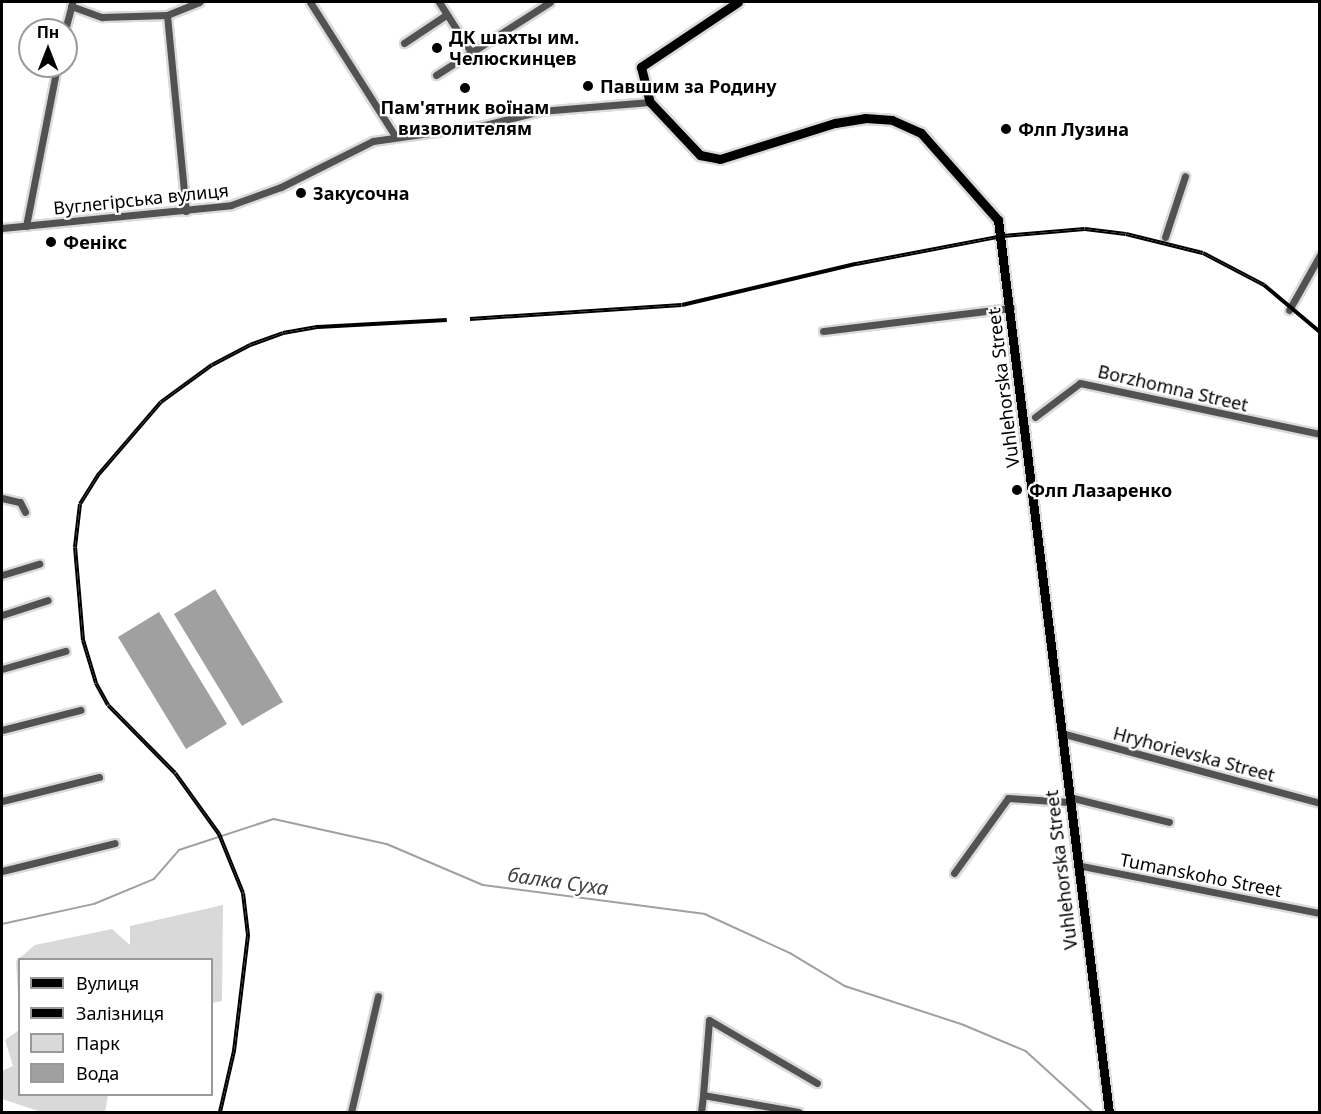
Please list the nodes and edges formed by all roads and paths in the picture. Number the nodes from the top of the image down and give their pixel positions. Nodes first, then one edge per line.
1 (200, 2) edge
2 (310, 2) edge
3 (439, 2) edge
4 (550, 2) edge
5 (738, 2) edge
6 (72, 4) edge
7 (167, 15) junction
8 (446, 15) junction
9 (404, 43) dead end
10 (471, 52) junction
11 (436, 75) dead end
12 (55, 78) edge
13 (650, 102) junction
14 (395, 136) junction
15 (1185, 176) dead end
16 (186, 211) junction
17 (26, 226) junction
18 (2, 228) edge
19 (1165, 237) dead end
20 (1320, 255) edge
21 (1011, 308) junction
22 (1289, 310) dead end
23 (823, 331) dead end
24 (1035, 417) dead end
25 (1318, 433) edge
26 (2, 498) edge
27 (25, 512) dead end
28 (39, 564) dead end
29 (2, 575) edge
30 (48, 600) dead end
31 (2, 615) edge
32 (65, 651) dead end
33 (2, 669) edge
34 (80, 710) dead end
35 (2, 730) edge
36 (1061, 733) junction
37 (99, 777) dead end
38 (1069, 800) junction
39 (2, 801) edge
40 (1320, 803) edge
41 (1169, 822) dead end
42 (115, 843) dead end
43 (1077, 865) junction
44 (2, 871) edge
45 (954, 873) dead end
46 (1320, 913) edge
47 (378, 996) dead end
48 (817, 1083) dead end
49 (703, 1095) junction
50 (351, 1113) edge
51 (701, 1113) edge
52 (798, 1113) edge
53 (1109, 1113) edge

1 - 7 street
2 - 14 street
3 - 8 street
4 - 10 street
5 - 13 main road
6 - 7 street
7 - 16 street
8 - 9 street
8 - 10 street
10 - 11 street
12 - 17 street
13 - 14 street, Вуглегірська вулиця
13 - 21 main road, Vuhlehorska Street
14 - 16 street, Вуглегірська вулиця
15 - 19 street
16 - 17 street, Вуглегірська вулиця
17 - 18 street, Вуглегірська вулиця
20 - 22 street
21 - 23 street
21 - 36 main road, Vuhlehorska Street
24 - 25 street, Borzhomna Street
26 - 27 street
28 - 29 street
30 - 31 street
32 - 33 street
34 - 35 street
36 - 38 main road, Vuhlehorska Street
36 - 40 street, Hryhorievska Street
37 - 39 street
38 - 41 street
38 - 43 main road, Vuhlehorska Street
38 - 45 street
42 - 44 street
43 - 46 street, Tumanskoho Street
43 - 53 main road, Vuhlehorska Street
47 - 50 street
48 - 49 street
49 - 51 street
49 - 52 street

